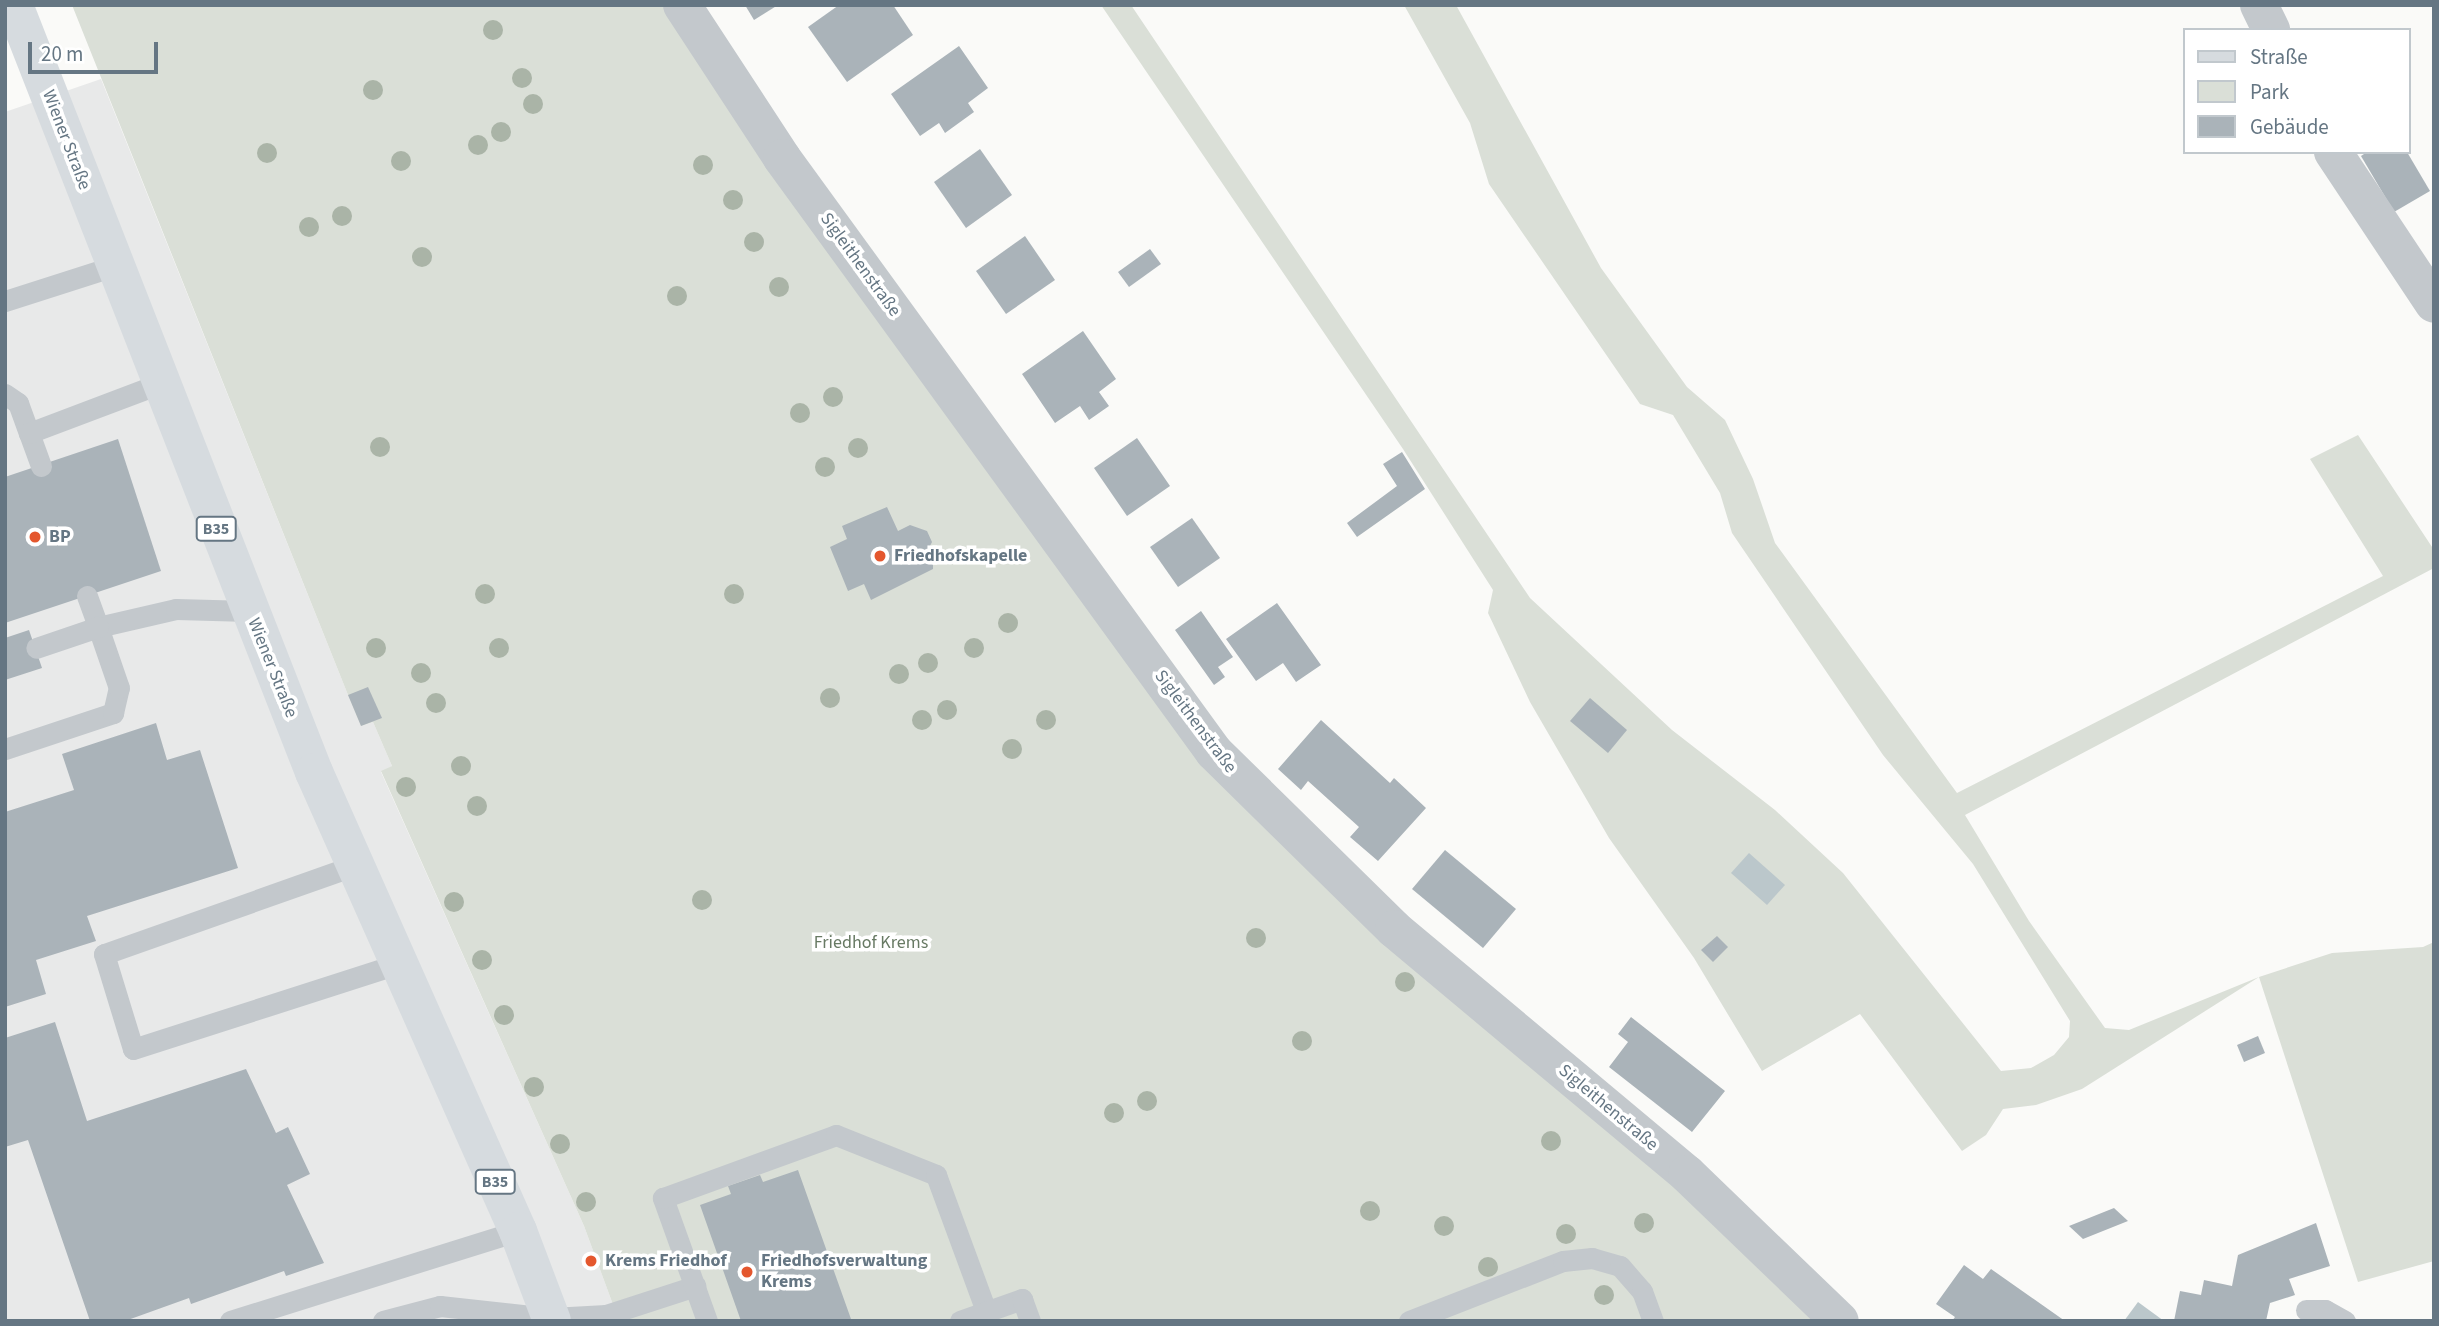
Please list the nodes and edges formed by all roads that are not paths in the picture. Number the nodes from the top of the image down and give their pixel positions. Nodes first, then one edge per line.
1 (14, 5) edge
2 (682, 5) edge
3 (2259, 5) edge
4 (2269, 28) edge
5 (2334, 154) edge
6 (114, 267) junction
7 (5, 301) edge
8 (2434, 304) edge
9 (159, 384) junction
10 (5, 394) edge
11 (29, 433) junction
12 (41, 466) dead end
13 (87, 596) dead end
14 (249, 611) junction
15 (98, 627) junction
16 (36, 648) dead end
17 (5, 749) edge
18 (353, 866) junction
19 (397, 964) junction
20 (518, 1231) junction
21 (695, 1286) junction
22 (986, 1311) junction
23 (2306, 1311) dead end
24 (552, 1319) edge
25 (230, 1321) edge
26 (383, 1321) edge
27 (707, 1321) edge
28 (960, 1321) edge
29 (1030, 1321) edge
30 (1409, 1321) edge
31 (1653, 1321) edge
32 (1840, 1321) edge
33 (2345, 1321) edge

1 - 6 main road, Wiener Straße / B35
2 - 32 street, Sigleithenstraße
3 - 4 street
5 - 8 street
6 - 7 lane
6 - 9 main road, Wiener Straße / B35
9 - 11 lane
9 - 14 main road, Wiener Straße / B35
10 - 11 lane
11 - 12 lane
13 - 15 lane
14 - 15 lane
14 - 18 main road, Wiener Straße / B35
15 - 16 lane
15 - 17 lane
18 - 19 main road, Wiener Straße / B35
18 - 19 lane
19 - 20 main road, Wiener Straße / B35
20 - 24 main road, Wiener Straße / B35
20 - 25 lane
21 - 22 lane
21 - 24 lane
21 - 27 lane
22 - 28 lane
22 - 29 lane
23 - 33 lane
24 - 26 lane
30 - 31 lane

